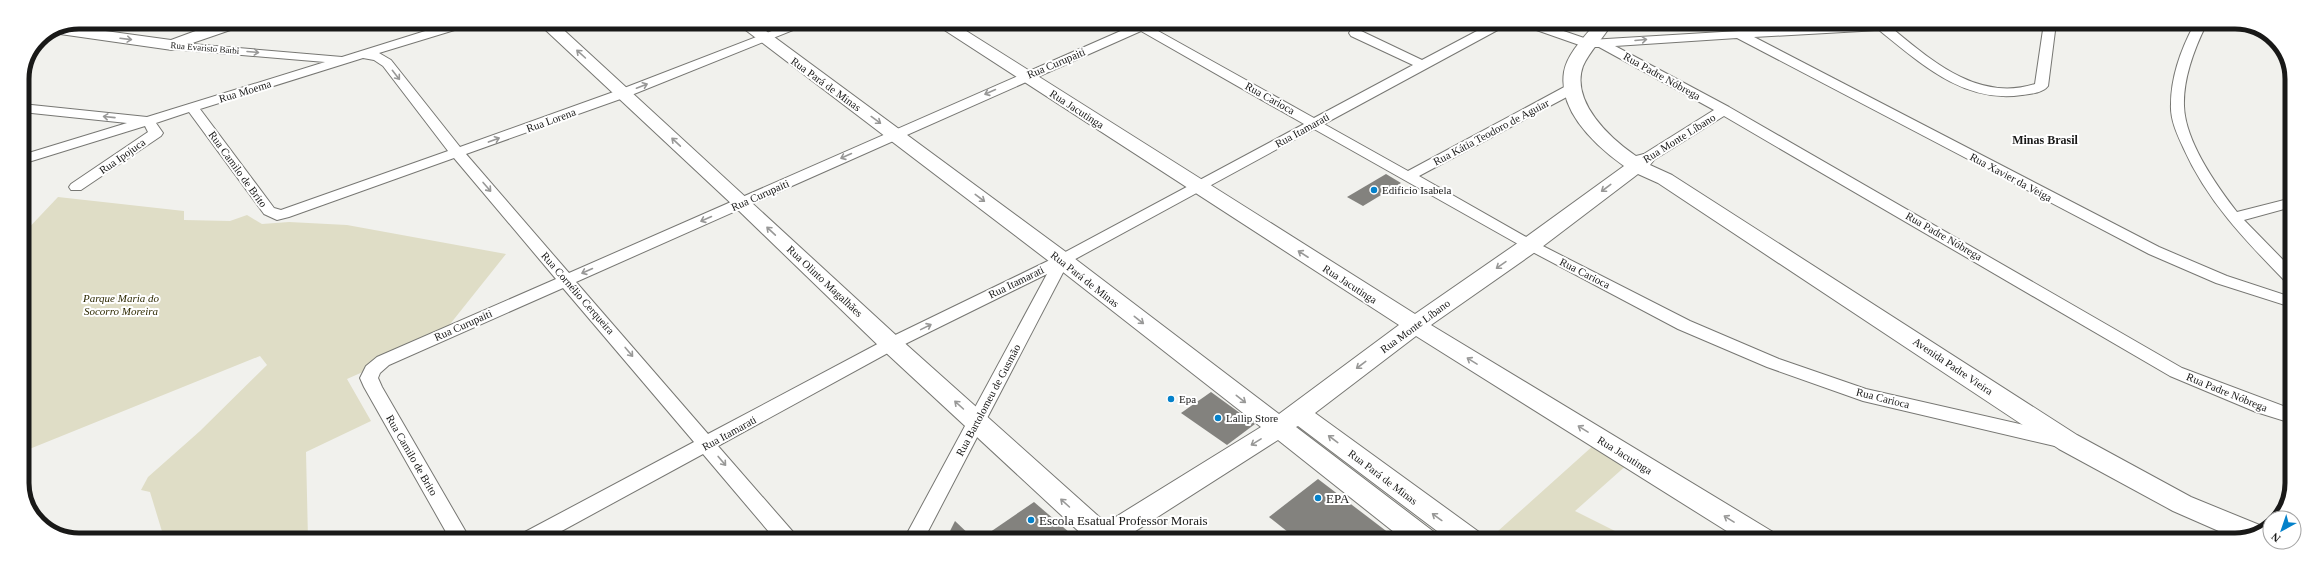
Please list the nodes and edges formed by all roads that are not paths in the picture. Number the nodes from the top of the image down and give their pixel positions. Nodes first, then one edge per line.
1 (217, 29) edge
2 (445, 29) edge
3 (553, 29) edge
4 (752, 29) edge
5 (788, 29) edge
6 (951, 29) edge
7 (1131, 29) edge
8 (1151, 29) edge
9 (1489, 29) edge
10 (1548, 29) edge
11 (1602, 29) edge
12 (1611, 29) edge
13 (1817, 29) edge
14 (1886, 29) edge
15 (2051, 29) edge
16 (2197, 29) edge
17 (67, 31) edge
18 (1355, 33) dead end
19 (1738, 34) junction
20 (764, 38) junction
21 (1596, 44) junction
22 (172, 45) junction
23 (365, 55) junction
24 (351, 59) junction
25 (1422, 65) junction
26 (1026, 76) junction
27 (1573, 88) junction
28 (624, 93) junction
29 (192, 107) junction
30 (29, 109) edge
31 (1724, 110) junction
32 (148, 121) junction
33 (1314, 123) junction
34 (894, 134) junction
35 (458, 154) junction
36 (29, 158) edge
37 (1640, 162) junction
38 (1409, 176) junction
39 (76, 187) dead end
40 (1199, 187) junction
41 (742, 203) junction
42 (2285, 204) edge
43 (292, 212) joint
44 (2233, 218) junction
45 (1530, 245) junction
46 (1062, 260) junction
47 (2285, 271) edge
48 (567, 279) junction
49 (2285, 300) edge
50 (1415, 325) junction
51 (891, 344) junction
52 (372, 370) joint
53 (2285, 414) edge
54 (1288, 420) junction
55 (977, 422) junction
56 (2068, 442) junction
57 (708, 444) junction
58 (2246, 531) edge
59 (457, 533) edge
60 (541, 533) edge
61 (782, 533) edge
62 (917, 533) edge
63 (1098, 533) edge
64 (1114, 533) edge
65 (1416, 533) edge
66 (1458, 533) edge
67 (1752, 533) edge

1 - 22 street
2 - 23 street, Rua Moema
28 -> 3 street, Rua Olinto Magalhães
4 - 20 street, Rua Pará de Minas
5 - 20 street, Rua Lorena
6 - 26 street, Rua Jacutinga
7 - 26 street, Rua Curupaiti
8 - 33 street, Rua Carioca
9 - 25 street, Rua Itamarati
10 - 21 street
11 - 21 street
12 - 21 street
13 - 19 street
14 - 15 street
16 - 44 street
17 -> 22 street, Rua Evaristo Barbi
18 - 25 street
21 -> 19 street
19 - 49 street, Rua Xavier da Veiga
28 -> 20 street, Rua Lorena
20 -> 34 street, Rua Pará de Minas
21 - 27 street
21 - 31 street, Rua Padre Nóbrega
21 - 37 street
22 -> 24 street, Rua Evaristo Barbi
23 - 24 street, Rua Moema
23 -> 35 street, Rua Cornélio Cerqueira
24 - 29 street, Rua Moema
25 - 33 street, Rua Itamarati
26 -> 34 street, Rua Curupaiti
26 - 40 street, Rua Jacutinga
27 - 37 street
27 - 38 street, Rua Kátia Teodoro de Aguiar
35 -> 28 street, Rua Lorena
41 -> 28 street, Rua Olinto Magalhães
29 - 32 street, Rua Moema
29 - 43 street, Rua Camilo de Brito
32 -> 30 street
31 - 37 street, Rua Monte Líbano
31 - 53 street, Rua Padre Nóbrega
32 - 36 street, Rua Moema
32 - 39 street, Rua Ipojuca
33 - 38 street, Rua Carioca
33 - 40 street, Rua Itamarati
34 -> 41 street, Rua Curupaiti
34 -> 46 street, Rua Pará de Minas
35 - 43 street, Rua Lorena
35 -> 48 street, Rua Cornélio Cerqueira
37 -> 45 street, Rua Monte Líbano
37 - 56 street, Avenida Padre Vieira
38 - 45 street, Rua Carioca
40 - 46 street, Rua Itamarati
50 -> 40 street, Rua Jacutinga
41 -> 48 street, Rua Curupaiti
51 -> 41 street, Rua Olinto Magalhães
42 - 44 street
44 - 47 street
45 -> 50 street, Rua Monte Líbano
45 - 56 street, Rua Carioca
51 -> 46 street, Rua Itamarati
46 -> 54 street, Rua Pará de Minas
46 - 55 street, Rua Bartolomeu de Gusmão
48 - 52 street, Rua Curupaiti
48 -> 57 street, Rua Cornélio Cerqueira
50 -> 54 street, Rua Monte Líbano
67 -> 50 street, Rua Jacutinga
55 -> 51 street, Rua Olinto Magalhães
51 - 57 street, Rua Itamarati
52 - 59 street, Rua Camilo de Brito
54 -> 64 street, Rua Monte Líbano
54 - 65 street, Rua Pará de Minas
66 -> 54 street, Rua Pará de Minas
55 - 62 street, Rua Bartolomeu de Gusmão
63 -> 55 street, Rua Olinto Magalhães
56 - 58 street, Avenida Padre Vieira
57 - 60 street, Rua Itamarati
57 -> 61 street, Rua Cornélio Cerqueira

